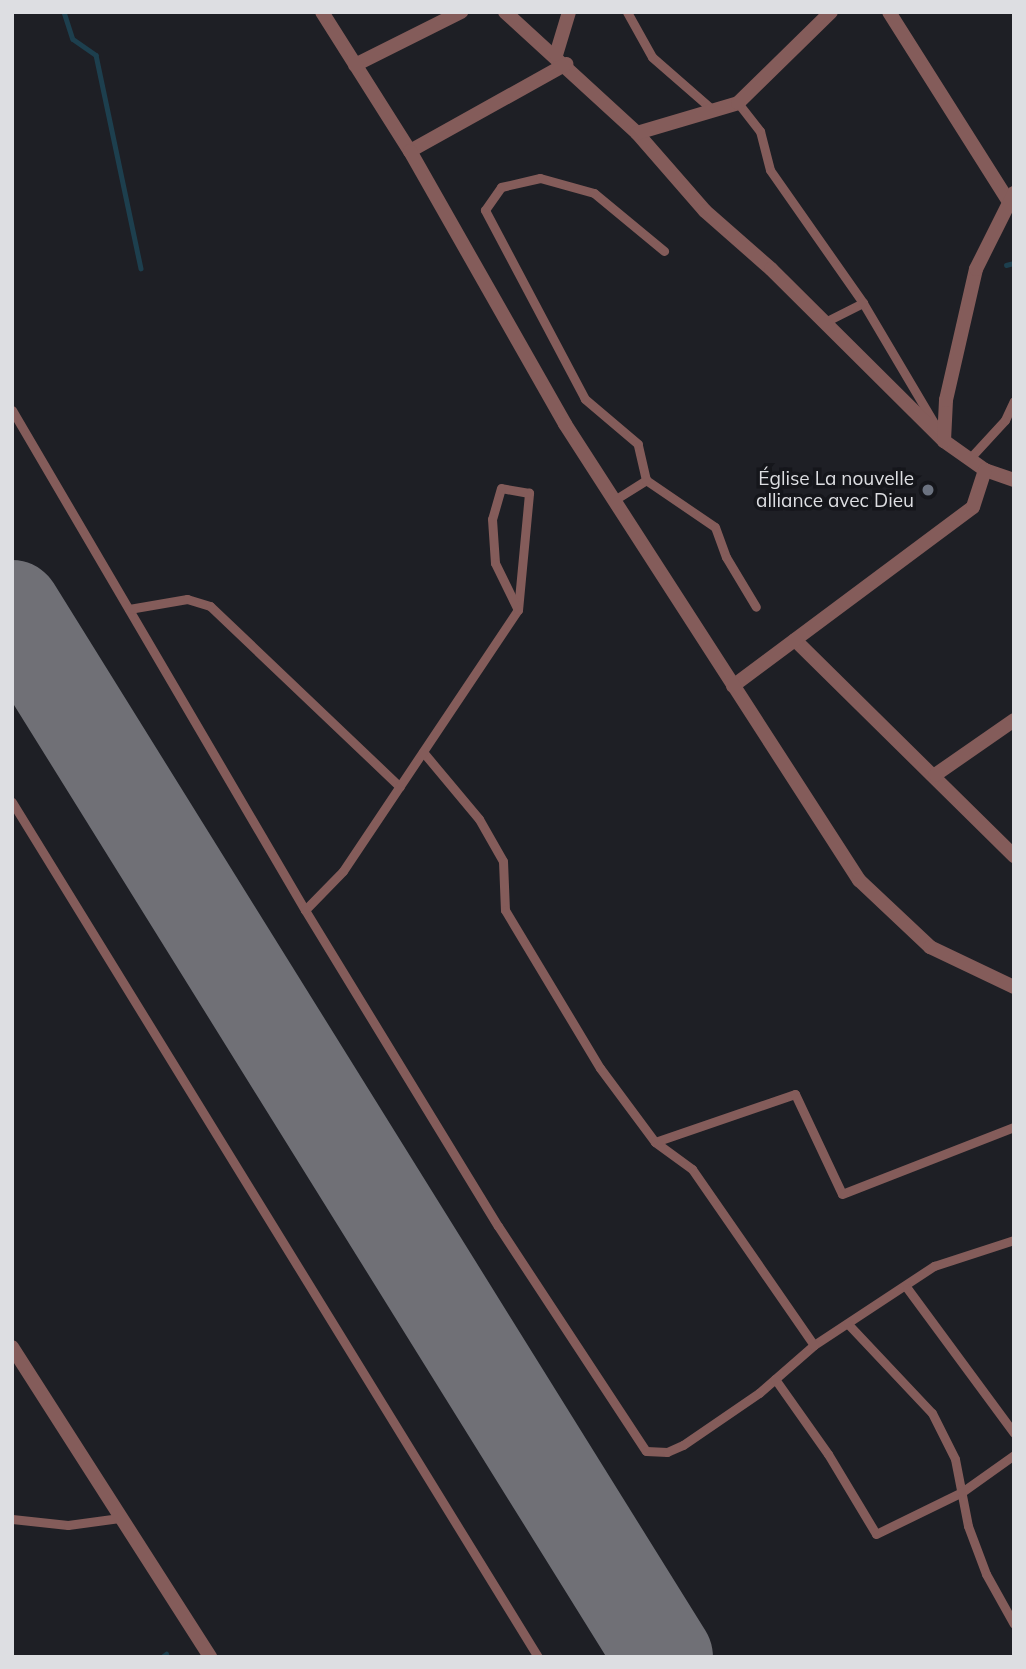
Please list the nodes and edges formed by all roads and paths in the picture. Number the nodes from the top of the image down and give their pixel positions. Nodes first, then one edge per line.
1 (321, 12) edge
2 (461, 12) edge
3 (505, 12) edge
4 (569, 12) edge
5 (627, 12) edge
6 (831, 12) edge
7 (889, 12) edge
8 (561, 59) junction
9 (355, 65) junction
10 (738, 103) junction
11 (714, 111) junction
12 (637, 133) junction
13 (410, 151) junction
14 (1011, 197) edge
15 (664, 251) dead end
16 (863, 303) junction
17 (822, 324) junction
18 (1014, 401) edge
19 (12, 410) edge
20 (944, 441) junction
21 (971, 457) junction
22 (985, 470) junction
23 (646, 480) junction
24 (1014, 480) edge
25 (616, 499) junction
26 (756, 607) dead end
27 (129, 610) junction
28 (518, 610) junction
29 (794, 640) junction
30 (733, 686) junction
31 (1014, 720) edge
32 (424, 752) junction
33 (935, 775) junction
34 (400, 787) junction
35 (12, 802) edge
36 (1014, 856) edge
37 (305, 910) junction
38 (1014, 987) edge
39 (1014, 1127) edge
40 (655, 1142) junction
41 (1014, 1240) edge
42 (907, 1288) junction
43 (848, 1324) junction
44 (814, 1345) junction
45 (12, 1347) edge
46 (775, 1379) junction
47 (1014, 1433) edge
48 (1014, 1455) edge
49 (962, 1492) junction
50 (120, 1518) junction
51 (12, 1519) edge
52 (1014, 1624) edge
53 (210, 1657) edge
54 (538, 1657) edge

1 - 9 street
2 - 9 street
3 - 8 street
4 - 8 street
5 - 11 lane
6 - 10 street
7 - 14 street
8 - 12 street
8 - 13 street
9 - 13 street
10 - 11 street
10 - 16 lane
11 - 12 street
12 - 17 street
13 - 25 street
14 - 20 street
15 - 23 lane
16 - 17 lane
16 - 20 lane
17 - 20 street
18 - 21 lane
19 - 27 lane
20 - 21 street
21 - 22 street
22 - 24 street
22 - 29 street
23 - 25 lane
23 - 26 lane
25 - 30 street
27 - 34 lane
27 - 37 lane
28 - 28 lane
28 - 32 lane
29 - 30 street
29 - 33 street
30 - 38 street
31 - 33 street
32 - 34 lane
32 - 40 lane
33 - 36 street
34 - 37 lane
35 - 54 lane
37 - 46 lane
39 - 40 lane
40 - 44 lane
41 - 42 lane
42 - 43 lane
42 - 47 lane
43 - 44 lane
43 - 49 lane
44 - 46 lane
45 - 50 street
46 - 49 lane
48 - 49 lane
49 - 52 lane
50 - 51 lane
50 - 53 street

